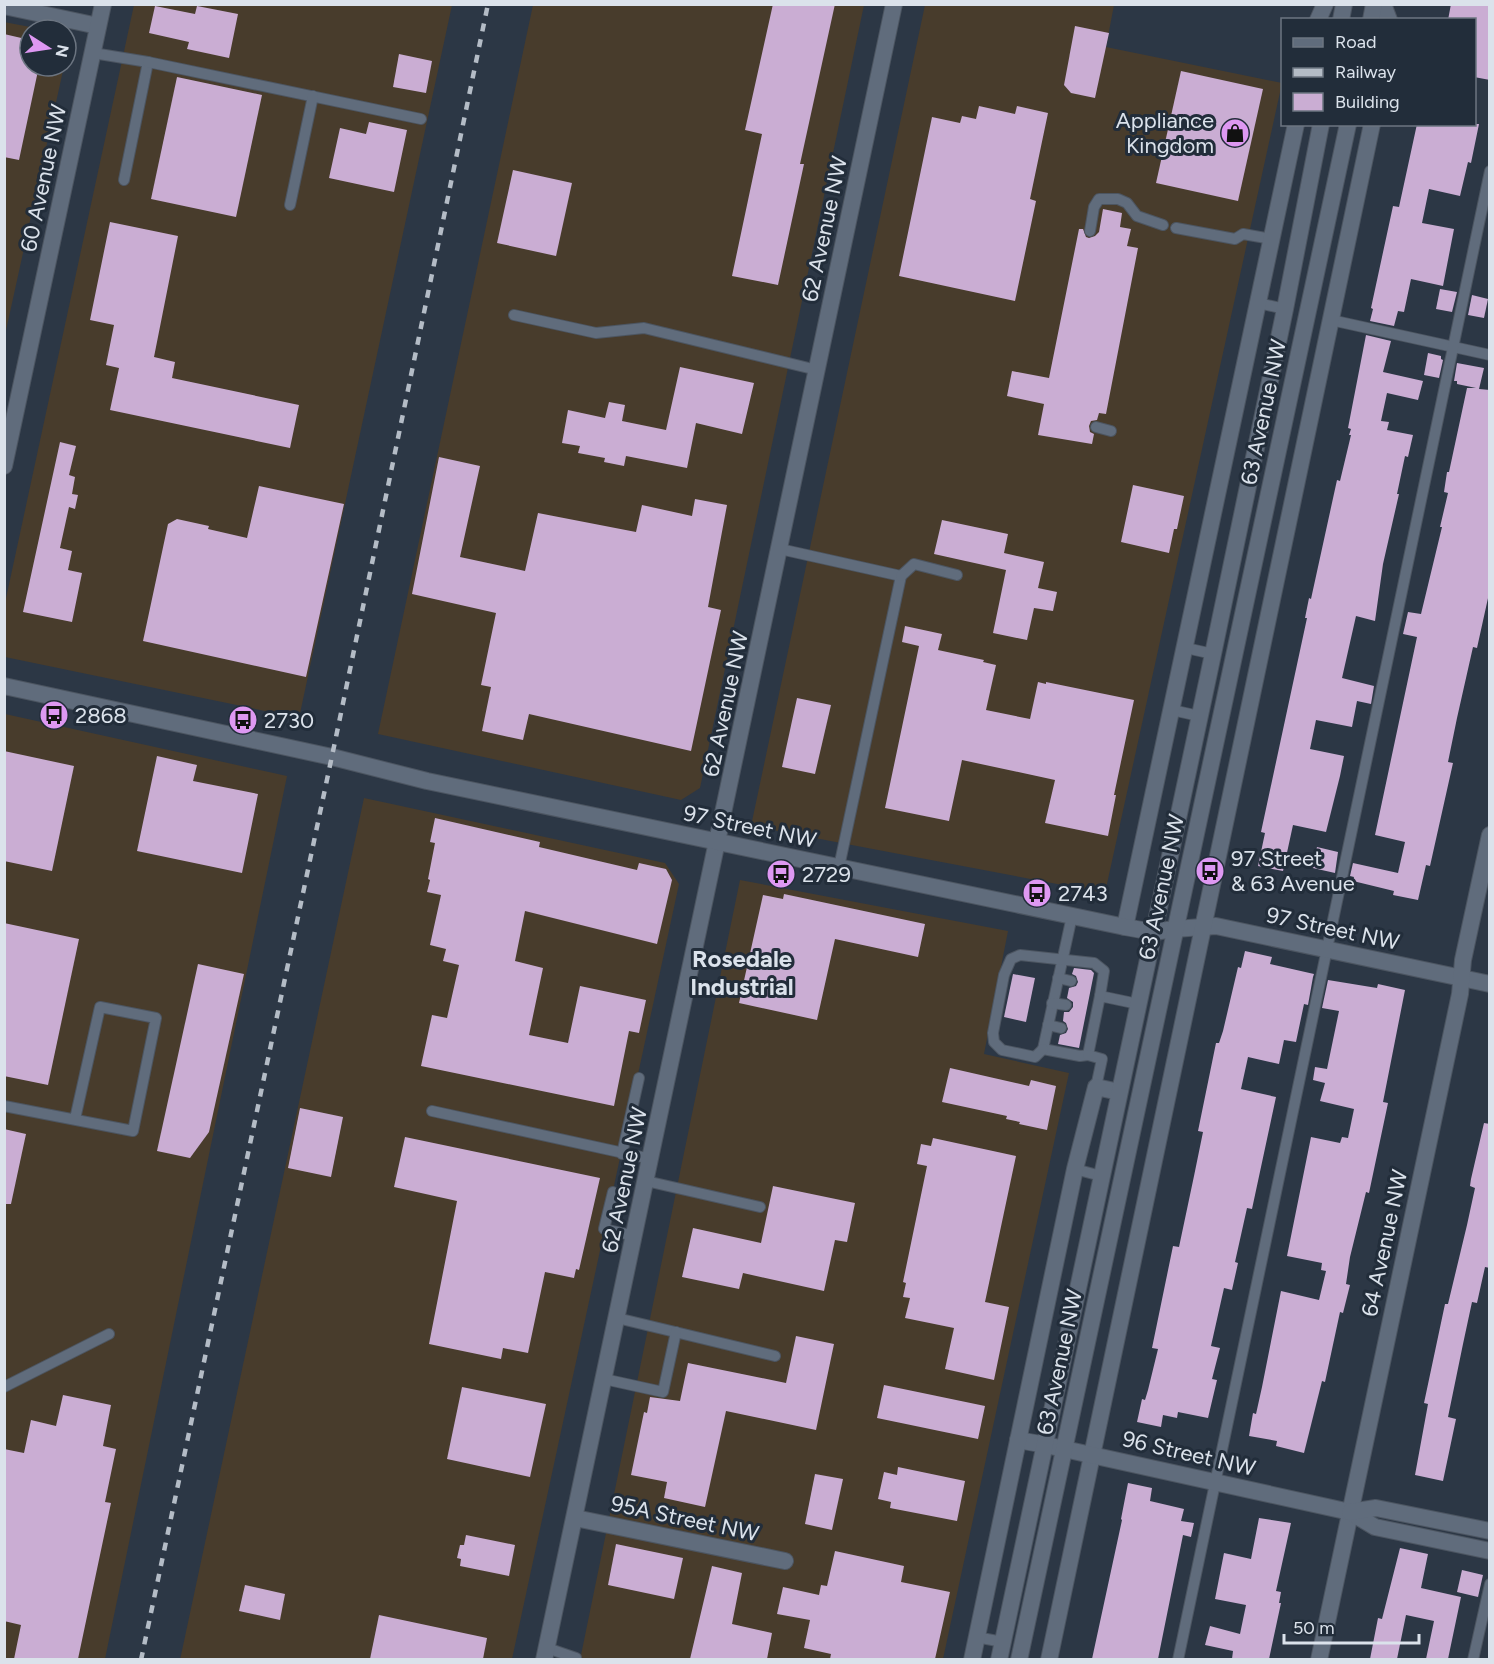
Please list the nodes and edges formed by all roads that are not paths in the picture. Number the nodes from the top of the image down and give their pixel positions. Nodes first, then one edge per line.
1 (103, 4) edge
2 (894, 4) edge
3 (1325, 4) edge
4 (4, 6) edge
5 (1319, 18) edge
6 (99, 26) junction
7 (93, 53) junction
8 (148, 62) junction
9 (313, 96) junction
10 (421, 119) dead end
11 (1296, 126) edge
12 (1321, 126) edge
13 (1348, 126) edge
14 (1372, 126) edge
15 (1490, 171) edge
16 (124, 180) dead end
17 (290, 205) dead end
18 (1163, 225) dead end
19 (1176, 228) dead end
20 (1090, 231) dead end
21 (1272, 239) junction
22 (1258, 303) junction
23 (1285, 309) junction
24 (514, 315) dead end
25 (1331, 320) junction
26 (1453, 347) junction
27 (1490, 355) edge
28 (817, 369) junction
29 (1096, 427) dead end
30 (1111, 431) dead end
31 (4, 466) edge
32 (780, 549) junction
33 (957, 574) dead end
34 (901, 576) junction
35 (1185, 648) junction
36 (1213, 654) junction
37 (4, 686) edge
38 (1172, 710) junction
39 (1199, 716) junction
40 (1490, 836) edge
41 (719, 842) junction
42 (839, 867) junction
43 (1072, 916) junction
44 (1203, 926) junction
45 (1125, 927) junction
46 (1175, 929) junction
47 (1153, 932) junction
48 (1327, 950) junction
49 (1063, 959) junction
50 (1058, 978) junction
51 (1462, 978) junction
52 (1071, 981) dead end
53 (1490, 984) edge
54 (1098, 989) junction
55 (1052, 1003) junction
56 (1138, 1004) junction
57 (1066, 1005) dead end
58 (1048, 1025) junction
59 (1061, 1028) dead end
60 (1043, 1049) junction
61 (1088, 1055) junction
62 (639, 1078) dead end
63 (1096, 1087) junction
64 (1119, 1092) junction
65 (4, 1106) edge
66 (432, 1111) dead end
67 (75, 1119) junction
68 (622, 1154) junction
69 (651, 1159) junction
70 (1075, 1169) junction
71 (1101, 1176) junction
72 (646, 1181) junction
73 (613, 1192) dead end
74 (760, 1207) dead end
75 (635, 1236) junction
76 (617, 1318) junction
77 (676, 1332) junction
78 (109, 1334) dead end
79 (775, 1356) dead end
80 (604, 1379) junction
81 (4, 1387) edge
82 (1018, 1440) junction
83 (1046, 1445) junction
84 (1063, 1449) junction
85 (1092, 1455) junction
86 (1215, 1482) junction
87 (1350, 1512) junction
88 (575, 1518) junction
89 (1490, 1531) edge
90 (1490, 1551) edge
91 (785, 1562) dead end
92 (1490, 1584) edge
93 (976, 1637) junction
94 (1003, 1642) junction
95 (546, 1654) edge
96 (576, 1659) edge
97 (972, 1659) edge
98 (999, 1659) edge
99 (1019, 1659) edge
100 (1049, 1659) edge
101 (1178, 1659) edge
102 (1318, 1659) edge
103 (1473, 1659) edge

1 - 6 street, 60 Avenue NW
2 - 28 street, 62 Avenue NW
3 - 5 street
4 - 6 street
6 - 7 street, 60 Avenue NW
7 - 8 lane
7 - 31 street, 60 Avenue NW
8 - 9 lane
8 - 16 lane
9 - 10 lane
9 - 17 lane
11 - 21 street, 63 Avenue NW
12 - 23 street, 63 Avenue NW
13 - 46 street, 63 Avenue NW
14 - 25 street
15 - 26 lane
18 - 20 lane
19 - 21 lane
21 - 22 street, 63 Avenue NW
22 - 23 lane
22 - 35 street, 63 Avenue NW
23 - 36 street, 63 Avenue NW
24 - 28 lane
25 - 26 lane
25 - 44 street
26 - 27 lane
26 - 48 lane
28 - 32 street, 62 Avenue NW
29 - 30 lane
32 - 34 lane
32 - 41 street, 62 Avenue NW
33 - 34 lane
34 - 42 lane
35 - 36 lane
35 - 38 street, 63 Avenue NW
36 - 39 street, 63 Avenue NW
37 - 41 street, 97 Street NW
38 - 39 lane
38 - 45 street, 63 Avenue NW
39 - 47 street, 63 Avenue NW
40 - 51 street, 64 Avenue NW
41 - 42 street, 97 Street NW
41 - 69 street, 62 Avenue NW
42 - 43 street, 97 Street NW
43 - 45 street, 97 Street NW
43 - 49 lane
44 - 46 street, 97 Street NW
44 - 48 street, 97 Street NW
44 - 85 street
45 - 47 street, 97 Street NW
46 - 47 street, 97 Street NW
46 - 84 street, 63 Avenue NW
47 - 56 street, 63 Avenue NW
48 - 51 street, 97 Street NW
48 - 86 lane
49 - 50 lane
49 - 54 lane
49 - 60 lane
50 - 52 lane
50 - 55 lane
51 - 53 street, 97 Street NW
51 - 87 street, 64 Avenue NW
54 - 56 lane
54 - 61 lane
55 - 57 lane
55 - 58 lane
56 - 64 street, 63 Avenue NW
58 - 59 lane
58 - 60 lane
60 - 61 lane
61 - 63 lane
62 - 68 lane
63 - 64 street
63 - 70 street, 63 Avenue NW
64 - 71 street, 63 Avenue NW
65 - 67 lane
66 - 68 lane
67 - 67 lane
68 - 69 lane
69 - 72 street, 62 Avenue NW
70 - 71 lane
70 - 82 street, 63 Avenue NW
71 - 83 street, 63 Avenue NW
72 - 74 lane
72 - 75 street, 62 Avenue NW
73 - 75 lane
75 - 76 street, 62 Avenue NW
76 - 77 lane
76 - 80 street, 62 Avenue NW
77 - 79 lane
77 - 80 lane
78 - 81 lane
80 - 88 street, 62 Avenue NW
82 - 83 street, 96 Street NW
82 - 93 street, 63 Avenue NW
83 - 84 street, 96 Street NW
83 - 94 street, 63 Avenue NW
84 - 85 street, 96 Street NW
84 - 99 street, 63 Avenue NW
85 - 86 street, 96 Street NW
85 - 100 street
86 - 87 street, 96 Street NW
86 - 101 lane
87 - 89 street, 96 Street NW
87 - 90 street, 96 Street NW
87 - 102 street, 64 Avenue NW
88 - 91 street, 95A Street NW
88 - 95 street, 62 Avenue NW
92 - 103 lane
93 - 94 lane
93 - 97 street, 63 Avenue NW
94 - 98 street, 63 Avenue NW
95 - 96 lane

